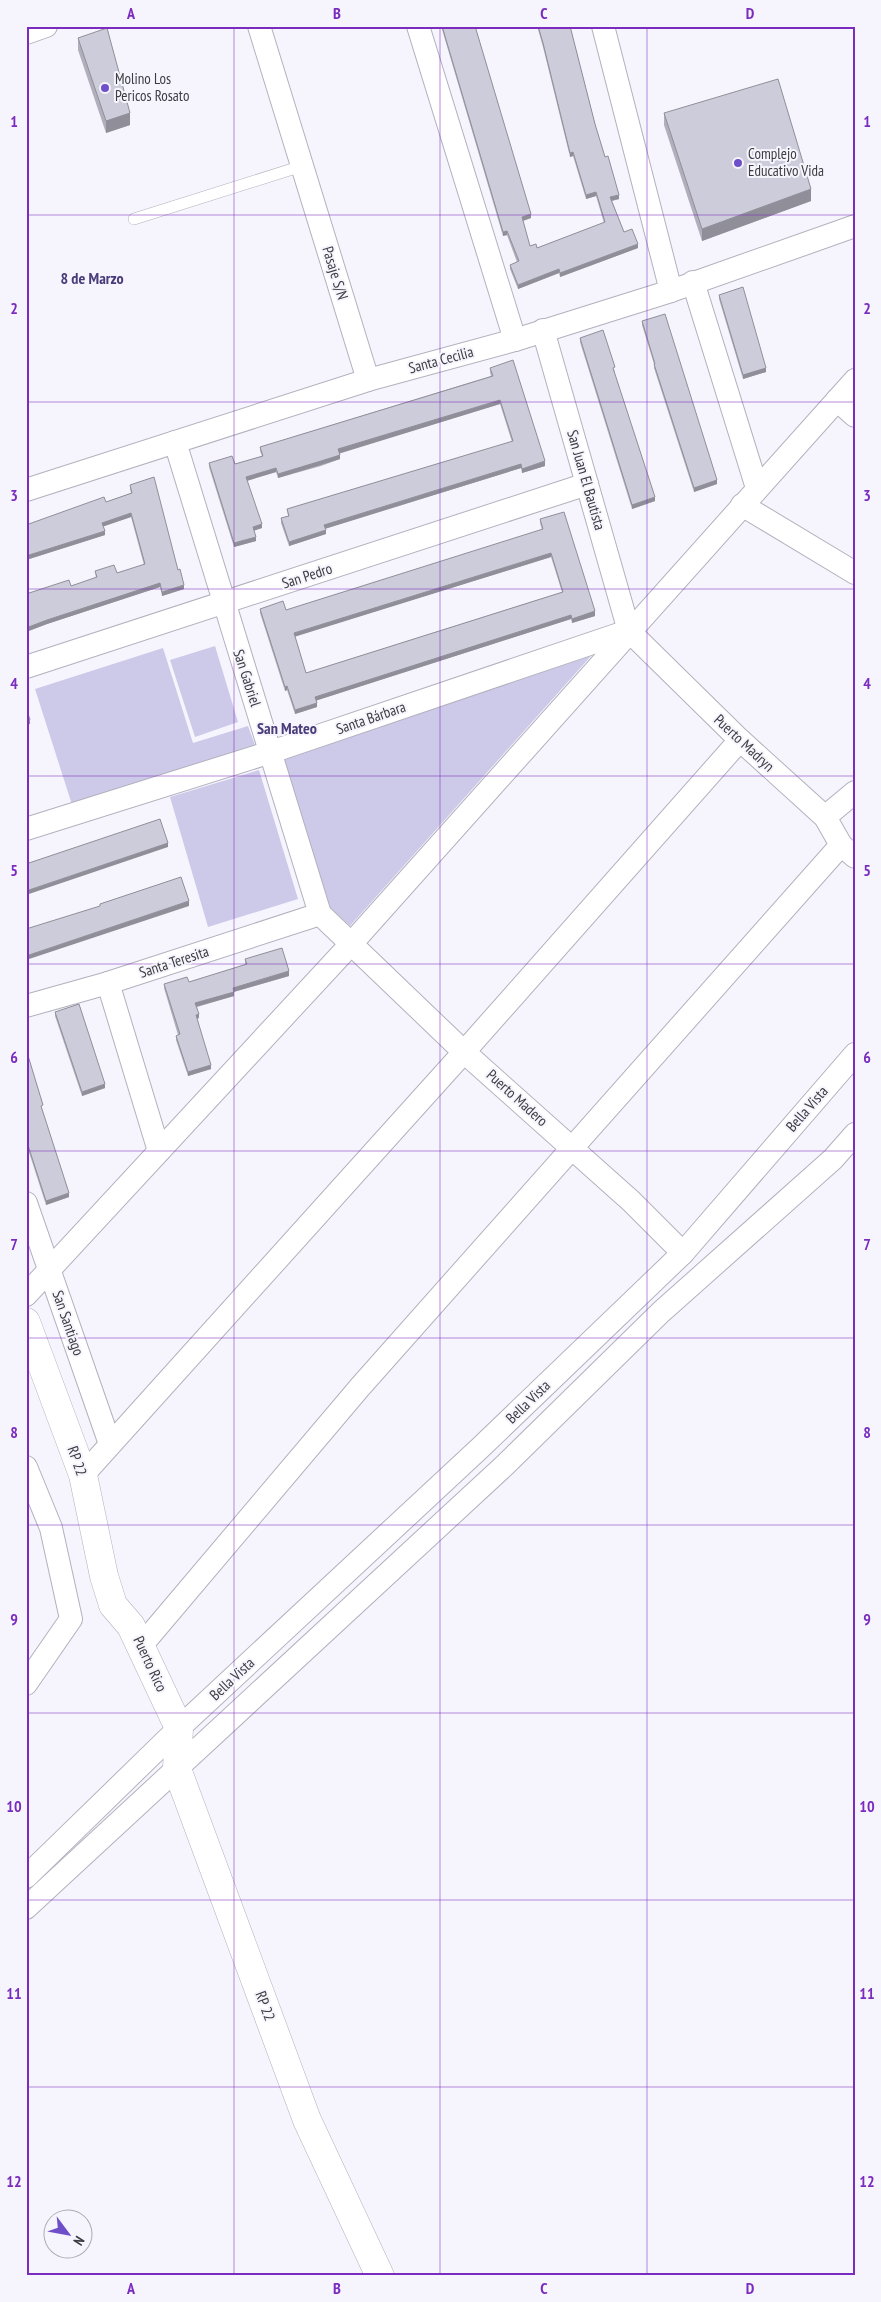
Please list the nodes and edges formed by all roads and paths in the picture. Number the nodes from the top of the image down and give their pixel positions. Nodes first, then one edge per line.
1 (46, 26) edge
2 (259, 26) edge
3 (418, 26) edge
4 (604, 26) edge
5 (26, 33) edge
6 (302, 166) junction
7 (134, 219) dead end
8 (855, 226) edge
9 (693, 282) junction
10 (671, 291) junction
11 (543, 330) junction
12 (515, 340) junction
13 (368, 380) junction
14 (855, 380) edge
15 (837, 400) junction
16 (855, 416) edge
17 (175, 442) junction
18 (587, 484) junction
19 (757, 488) junction
20 (26, 490) edge
21 (742, 504) junction
22 (855, 573) edge
23 (223, 603) junction
24 (629, 631) junction
25 (26, 667) edge
26 (740, 740) junction
27 (271, 752) junction
28 (855, 792) edge
29 (826, 817) junction
30 (26, 829) edge
31 (848, 851) edge
32 (320, 914) junction
33 (351, 944) junction
34 (108, 983) junction
35 (26, 1006) edge
36 (464, 1052) junction
37 (855, 1054) edge
38 (855, 1134) edge
39 (571, 1147) junction
40 (160, 1151) junction
41 (26, 1203) edge
42 (683, 1253) junction
43 (50, 1269) junction
44 (26, 1295) edge
45 (28, 1340) edge
46 (110, 1444) junction
47 (26, 1467) edge
48 (83, 1475) junction
49 (113, 1605) joint
50 (142, 1646) junction
51 (26, 1684) edge
52 (179, 1728) junction
53 (177, 1769) junction
54 (26, 1876) edge
55 (26, 1908) edge
56 (380, 2276) edge

1 - 5 street
2 - 6 street, Pasaje S/N
3 - 12 street
4 - 10 street
6 - 7 lane
6 - 13 street, Pasaje S/N
8 - 9 street, Santa Cecilia
9 - 10 street, Santa Cecilia
9 - 19 street
10 - 11 street, Santa Cecilia
11 - 12 street, Santa Cecilia
11 - 18 street, San Juan El Bautista
12 - 13 street, Santa Cecilia
13 - 17 street, Santa Cecilia
14 - 15 street
15 - 16 street
15 - 19 street
17 - 20 street, Santa Cecilia
17 - 23 street, San Gabriel
18 - 23 street, San Pedro
18 - 24 street, San Juan El Bautista
19 - 21 street
21 - 22 street
21 - 24 street
23 - 25 street, San Pedro
23 - 27 street, San Gabriel
24 - 26 street, Puerto Madryn
24 - 27 street, Santa Bárbara
24 - 33 street
26 - 29 street, Puerto Madryn
26 - 36 street
27 - 30 street, Santa Bárbara
27 - 32 street, San Gabriel
28 - 29 street
29 - 31 street, Puerto Madryn
31 - 39 street
32 - 33 street, Puerto Madero
32 - 34 street, Santa Teresita
33 - 36 street, Puerto Madero
33 - 40 street
34 - 35 street, Santa Teresita
34 - 40 street
36 - 39 street, Puerto Madero
36 - 46 street
37 - 42 street, Bella Vista
38 - 53 street
39 - 42 street, Puerto Madero
39 - 50 street
40 - 43 street
41 - 43 street, San Santiago
42 - 52 street, Bella Vista
43 - 44 street
43 - 46 street, San Santiago
45 - 48 street, RP 22
46 - 48 street
47 - 51 street
48 - 49 street, RP 22
49 - 50 street, Puerto Rico
50 - 52 street, Puerto Rico
52 - 53 street, RP 22
52 - 54 street, Bella Vista
53 - 55 street
53 - 56 street, RP 22

